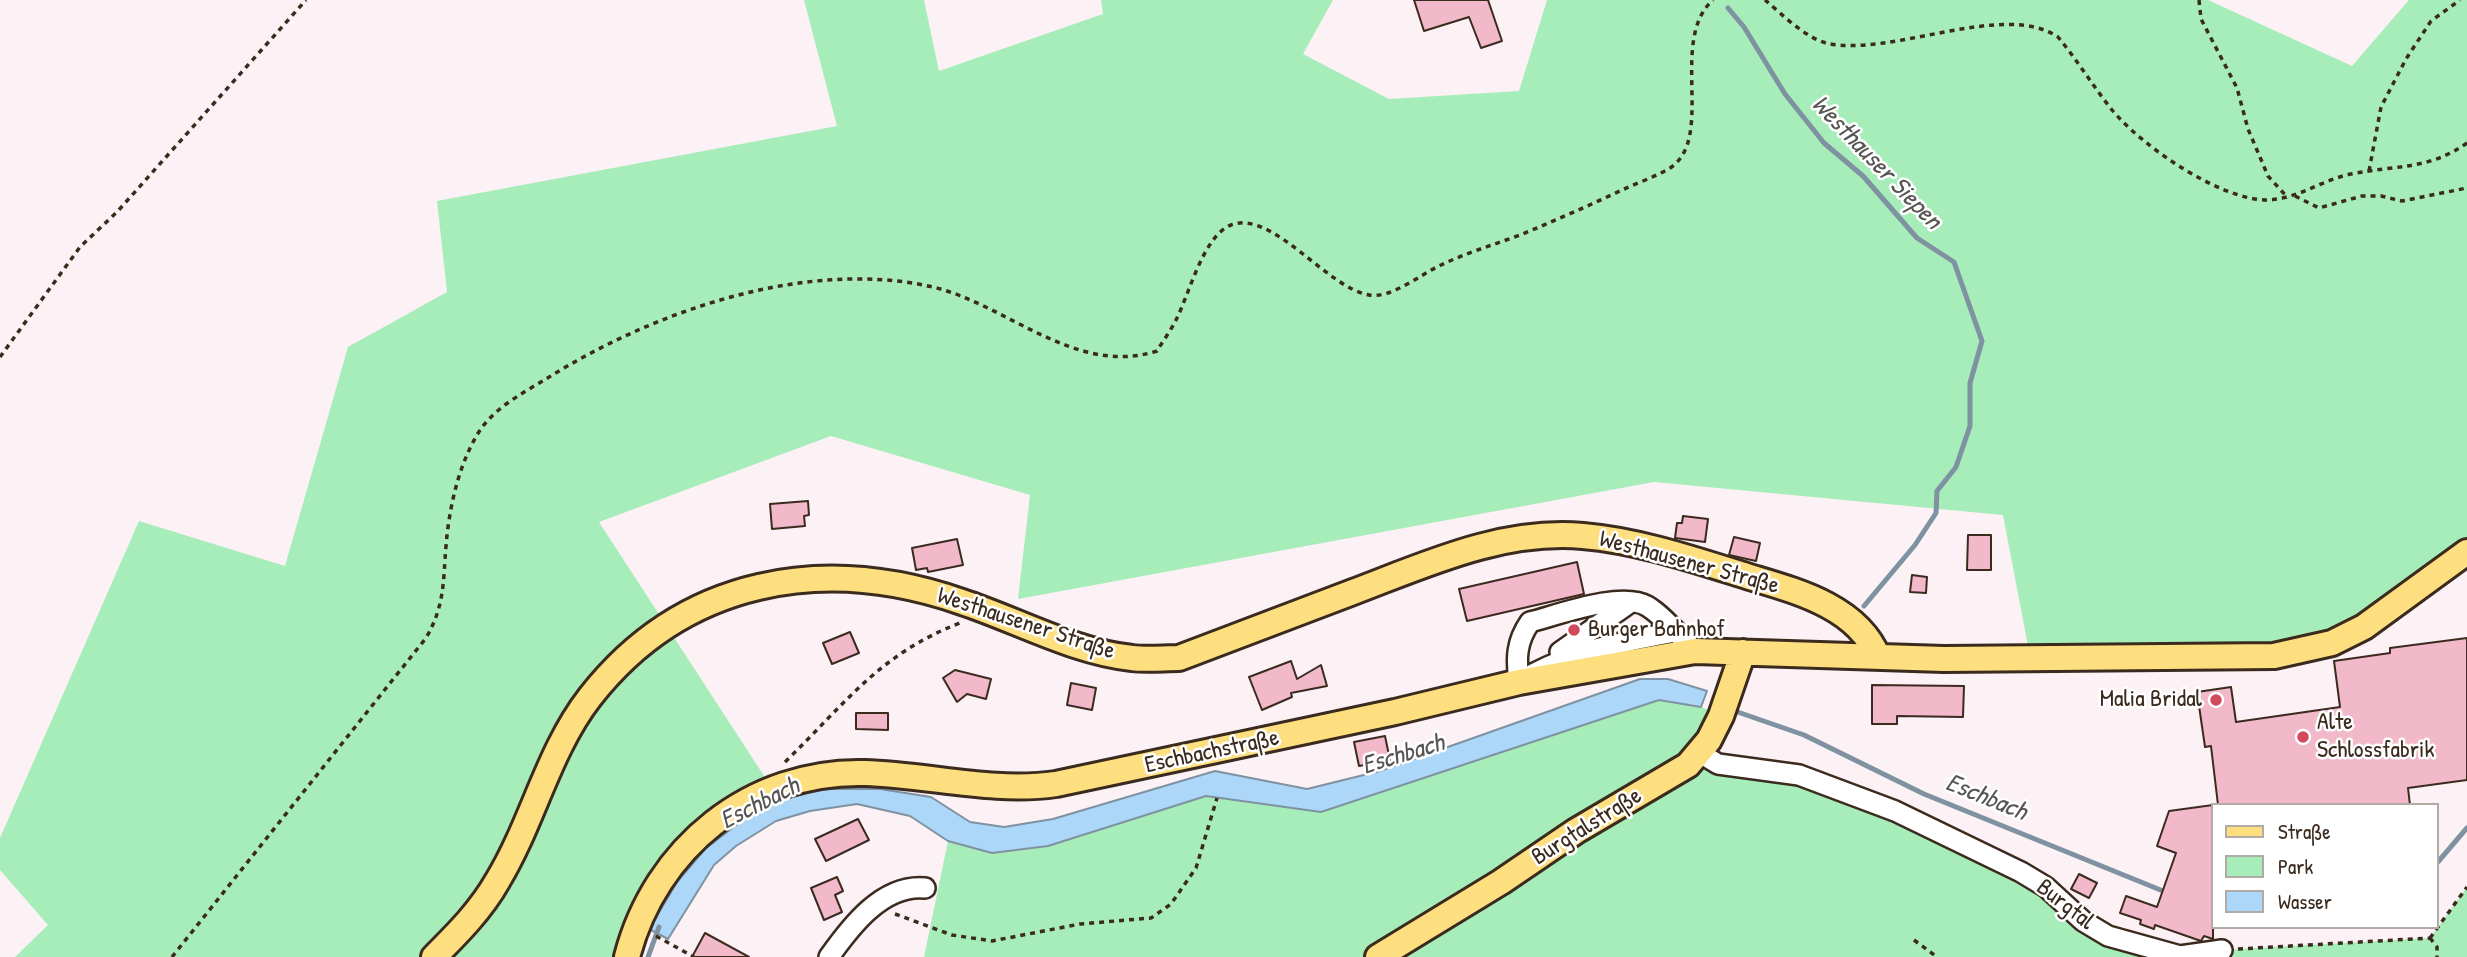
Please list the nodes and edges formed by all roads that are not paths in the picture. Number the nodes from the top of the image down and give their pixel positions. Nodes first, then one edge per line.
1 (2467, 552) edge
2 (1631, 603) junction
3 (1675, 632) junction
4 (1695, 651) junction
5 (1743, 652) junction
6 (1878, 657) junction
7 (1519, 682) junction
8 (1700, 753) junction
9 (925, 888) dead end
10 (2222, 950) road end
11 (434, 957) edge
12 (627, 957) edge
13 (829, 957) edge
14 (1378, 957) edge

1 - 6 main road
2 - 3 street
2 - 7 street
2 - 7 street
3 - 4 street
3 - 7 street
4 - 5 main road, Eschbachstraße
4 - 7 main road, Eschbachstraße
5 - 6 main road, Eschbachstraße
5 - 8 main road, Burgtalstraße
6 - 11 main road, Westhausener Straße
7 - 12 main road, Eschbachstraße
8 - 10 street, Burgtal
8 - 14 main road, Burgtalstraße
9 - 13 street

